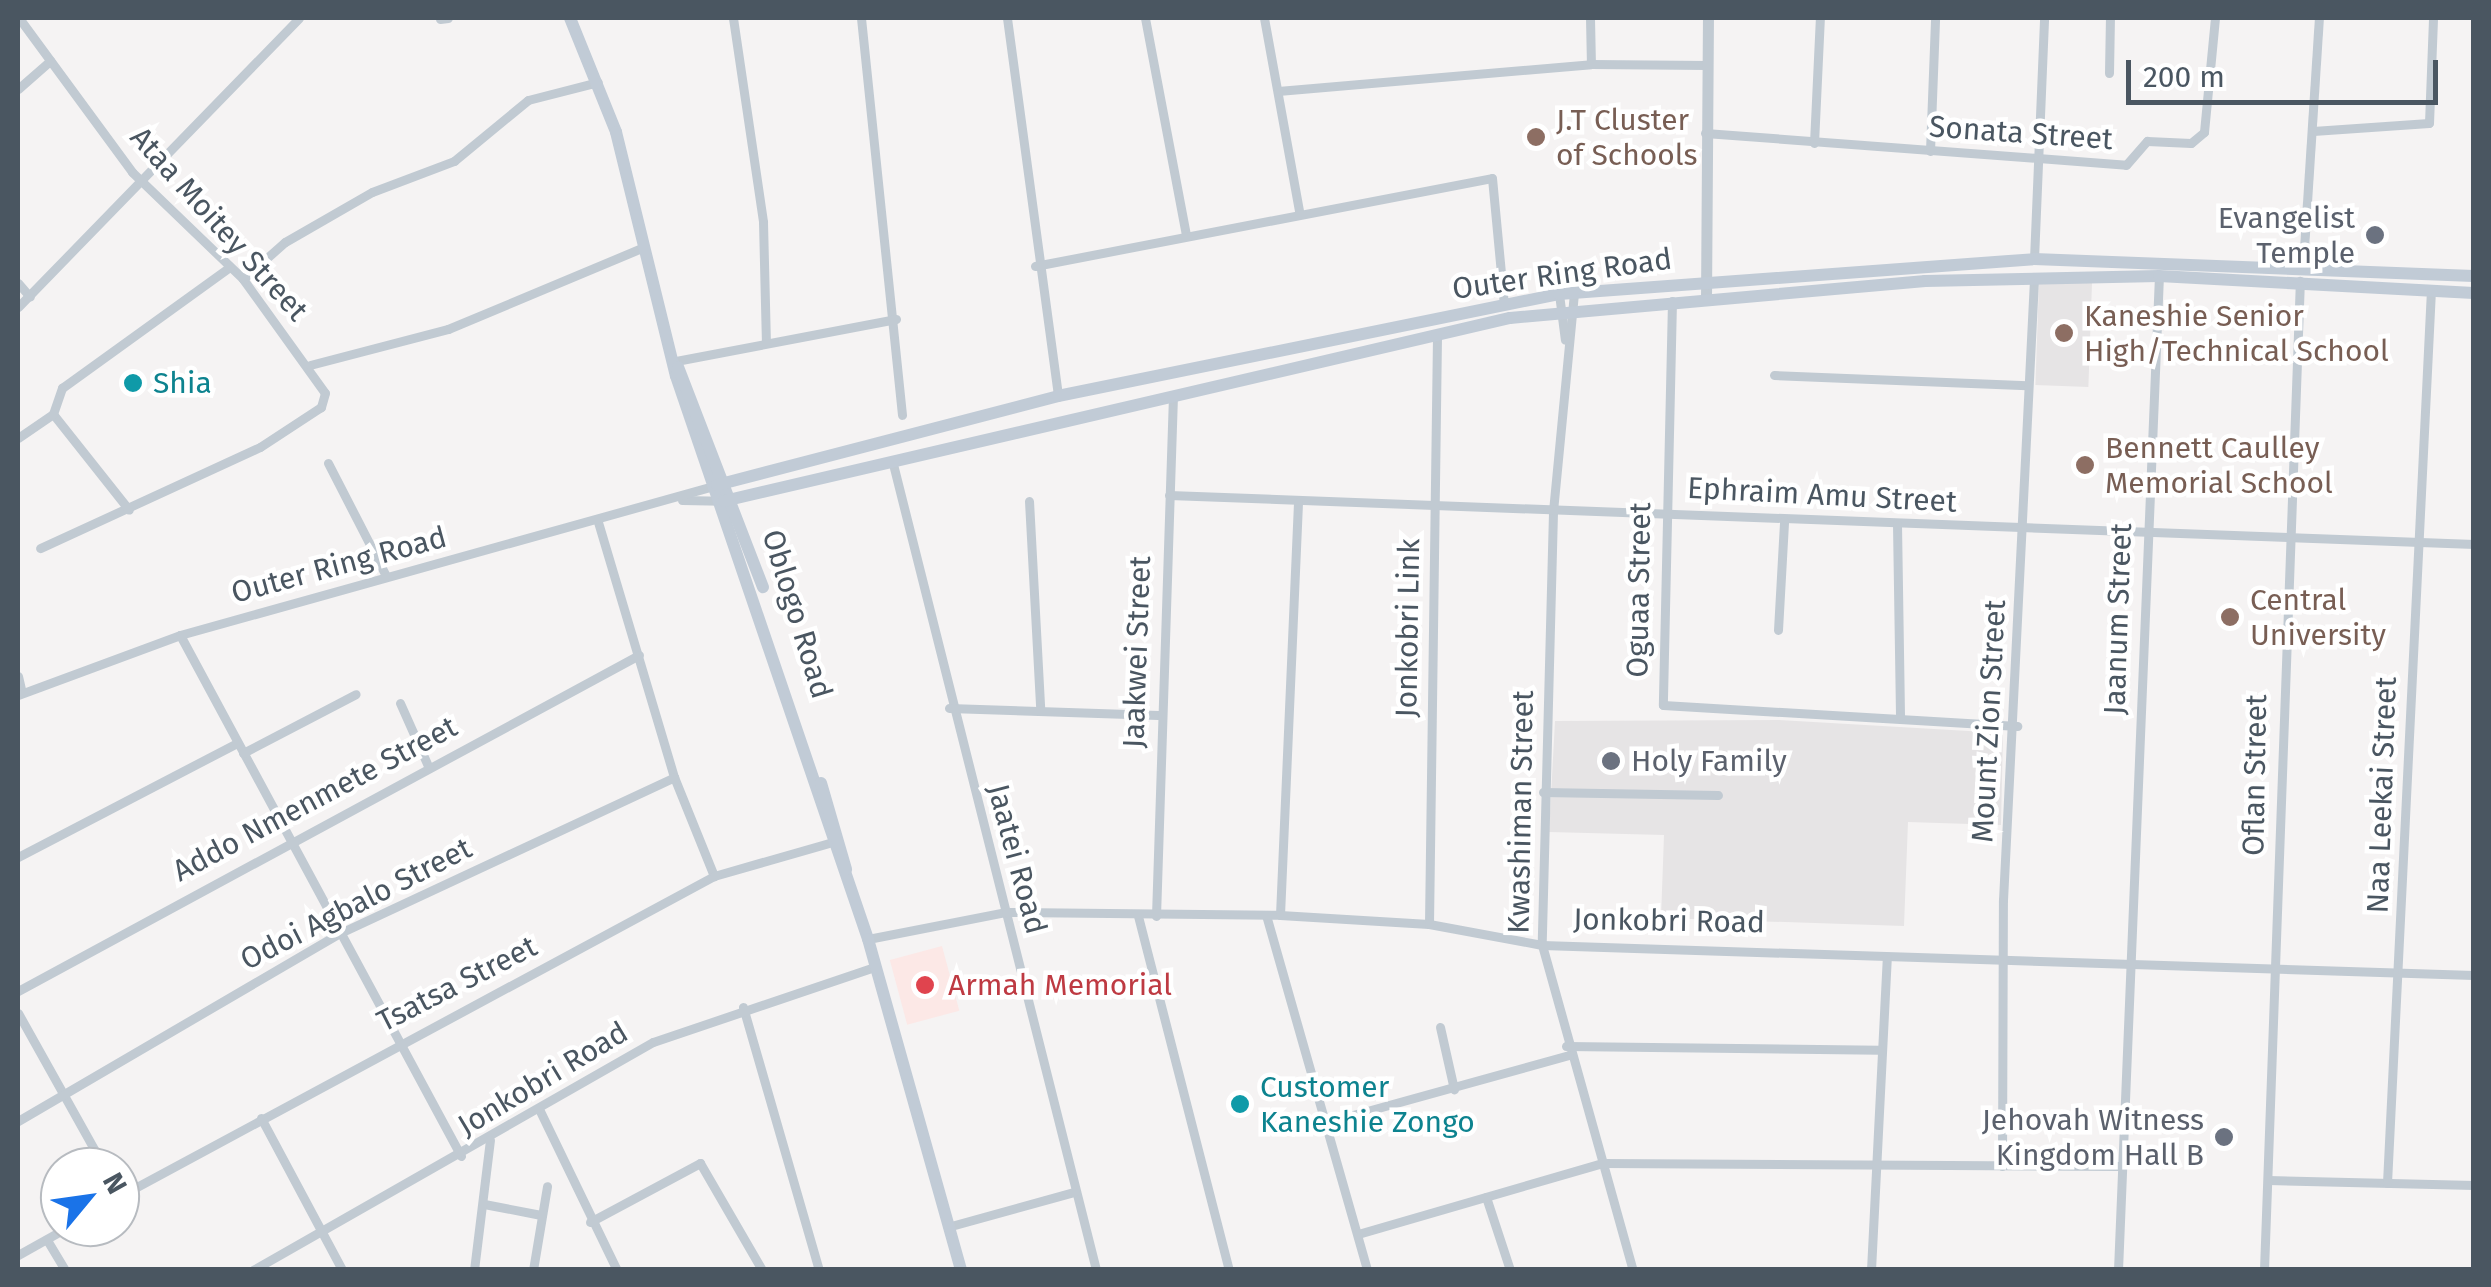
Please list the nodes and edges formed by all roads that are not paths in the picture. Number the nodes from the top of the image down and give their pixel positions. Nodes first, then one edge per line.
1 (20, 18) edge
2 (299, 18) edge
3 (570, 18) edge
4 (733, 18) edge
5 (860, 18) edge
6 (1007, 18) edge
7 (1144, 18) edge
8 (1264, 18) edge
9 (1590, 18) edge
10 (1708, 18) edge
11 (1820, 18) edge
12 (1935, 18) edge
13 (2044, 18) edge
14 (2110, 18) edge
15 (2216, 18) edge
16 (2319, 18) edge
17 (2433, 18) edge
18 (50, 60) junction
19 (1591, 64) junction
20 (1707, 64) junction
21 (2109, 73) dead end
22 (598, 82) junction
23 (18, 89) edge
24 (1278, 91) junction
25 (2313, 131) junction
26 (1702, 133) junction
27 (1814, 143) junction
28 (1930, 151) junction
29 (2034, 161) junction
30 (138, 179) junction
31 (1300, 211) junction
32 (1186, 236) junction
33 (642, 248) junction
34 (2034, 259) junction
35 (2302, 264) junction
36 (1035, 266) junction
37 (230, 267) junction
38 (2159, 276) junction
39 (2474, 276) edge
40 (243, 279) junction
41 (2034, 279) junction
42 (1704, 281) junction
43 (2300, 281) junction
44 (18, 283) edge
45 (2431, 290) junction
46 (1574, 293) junction
47 (2474, 293) edge
48 (1559, 294) junction
49 (30, 297) junction
50 (1706, 300) junction
51 (1672, 302) junction
52 (1504, 304) junction
53 (18, 306) edge
54 (1567, 312) junction
55 (896, 319) junction
56 (1437, 334) junction
57 (766, 343) junction
58 (677, 364) junction
59 (310, 365) junction
60 (1774, 375) dead end
61 (2027, 386) junction
62 (1174, 390) junction
63 (1058, 396) junction
64 (53, 414) junction
65 (902, 415) dead end
66 (18, 438) edge
67 (892, 460) junction
68 (328, 462) dead end
69 (722, 484) junction
70 (1169, 495) junction
71 (679, 500) junction
72 (729, 500) junction
73 (1029, 501) dead end
74 (1298, 502) junction
75 (129, 510) junction
76 (1435, 511) junction
77 (1552, 512) junction
78 (1664, 513) junction
79 (1784, 521) junction
80 (598, 522) junction
81 (1897, 524) junction
82 (2024, 529) junction
83 (2145, 534) junction
84 (2287, 537) junction
85 (2418, 544) junction
86 (2474, 544) edge
87 (40, 548) dead end
88 (386, 576) junction
89 (1778, 630) dead end
90 (180, 636) junction
91 (638, 656) junction
92 (18, 676) edge
93 (20, 694) edge
94 (356, 694) dead end
95 (400, 703) dead end
96 (949, 708) junction
97 (1040, 708) junction
98 (1158, 715) junction
99 (1900, 716) junction
100 (2017, 726) junction
101 (240, 748) junction
102 (429, 768) junction
103 (674, 777) junction
104 (1543, 792) junction
105 (1718, 795) dead end
106 (834, 841) junction
107 (290, 844) junction
108 (18, 857) edge
109 (714, 876) junction
110 (1006, 912) junction
111 (1280, 914) junction
112 (1266, 915) junction
113 (1138, 916) junction
114 (1156, 916) junction
115 (1429, 924) junction
116 (338, 934) junction
117 (868, 939) junction
118 (1542, 945) junction
119 (1887, 956) junction
120 (2004, 959) junction
121 (2132, 964) junction
122 (2276, 966) junction
123 (874, 967) junction
124 (2474, 975) edge
125 (2400, 977) junction
126 (18, 991) edge
127 (744, 1007) junction
128 (18, 1014) edge
129 (1440, 1027) dead end
130 (398, 1042) junction
131 (1568, 1050) junction
132 (1879, 1050) junction
133 (1454, 1089) junction
134 (63, 1094) junction
135 (539, 1109) junction
136 (261, 1118) junction
137 (18, 1121) edge
138 (1331, 1122) junction
139 (490, 1140) junction
140 (93, 1147) edge
141 (461, 1156) junction
142 (1603, 1163) junction
143 (2002, 1166) junction
144 (2118, 1166) junction
145 (1881, 1168) junction
146 (2268, 1180) junction
147 (2387, 1183) junction
148 (140, 1185) edge
149 (2474, 1185) edge
150 (547, 1186) dead end
151 (1074, 1192) junction
152 (1486, 1197) junction
153 (484, 1204) junction
154 (540, 1216) junction
155 (590, 1222) junction
156 (951, 1226) junction
157 (322, 1231) junction
158 (1358, 1234) junction
159 (40, 1243) edge
160 (50, 1247) edge
161 (18, 1256) edge
162 (64, 1270) edge
163 (253, 1270) edge
164 (342, 1270) edge
165 (474, 1270) edge
166 (534, 1270) edge
167 (617, 1270) edge
168 (762, 1270) edge
169 (819, 1270) edge
170 (961, 1270) edge
171 (1096, 1270) edge
172 (1229, 1270) edge
173 (1367, 1270) edge
174 (1510, 1270) edge
175 (1633, 1270) edge
176 (1871, 1270) edge
177 (2118, 1270) edge
178 (2264, 1270) edge

1 - 18 street, Ataa Moitey Street
2 - 30 street
3 - 22 main road, Oblogo Road
4 - 57 street
5 - 55 street
6 - 36 street
7 - 32 street
8 - 24 street
9 - 19 street
10 - 20 street
11 - 27 street
12 - 28 street
13 - 29 street
14 - 21 street
15 - 29 street, Sonata Street
16 - 25 street
17 - 25 street
18 - 23 street
18 - 30 street, Ataa Moitey Street
19 - 20 street
19 - 24 street
20 - 26 street
22 - 33 main road, Oblogo Road
22 - 40 street
24 - 31 street
25 - 35 street
26 - 27 street, Sonata Street
26 - 42 street
27 - 28 street, Sonata Street
28 - 29 street, Sonata Street
29 - 34 street
30 - 37 street, Ataa Moitey Street
30 - 49 street
31 - 32 street
31 - 52 street
32 - 36 street
33 - 58 main road, Oblogo Road
33 - 59 street
34 - 35 main road, Outer Ring Road
34 - 42 main road, Outer Ring Road
35 - 39 main road, Outer Ring Road
36 - 63 street
37 - 40 street, Ataa Moitey Street
37 - 64 street
38 - 41 main road, Outer Ring Road
38 - 43 main road, Outer Ring Road
38 - 83 street, Jaanum Street
40 - 59 street, Ataa Moitey Street
41 - 50 main road, Outer Ring Road
41 - 61 street, Mount Zion Street
42 - 46 main road, Outer Ring Road
42 - 50 street
43 - 45 main road, Outer Ring Road
43 - 84 street, Oflan Street
44 - 49 street
45 - 47 main road, Outer Ring Road
45 - 85 street, Naa Leekai Street
46 - 48 main road, Outer Ring Road
46 - 54 street, Kwashiman Street
48 - 52 main road, Outer Ring Road
48 - 54 street, Kwashiman Street
49 - 53 street
50 - 51 main road, Outer Ring Road
51 - 54 main road, Outer Ring Road
51 - 78 street, Oguaa Street
52 - 63 main road, Outer Ring Road
54 - 56 main road, Outer Ring Road
54 - 77 street, Kwashiman Street
55 - 57 street
55 - 65 street
56 - 62 main road, Outer Ring Road
56 - 76 street, Jonkobri Link
57 - 58 street
58 - 69 main road, Oblogo Road
59 - 75 street, Ataa Moitey Street
60 - 61 street
61 - 82 street, Mount Zion Street
62 - 67 main road, Outer Ring Road
62 - 70 street, Jaakwei Street
63 - 69 main road, Outer Ring Road
64 - 66 street
64 - 75 street
67 - 72 main road, Outer Ring Road
67 - 96 street, Jaatei Road
68 - 88 street
69 - 71 street, Outer Ring Road
69 - 72 main road, Oblogo Road
70 - 74 street, Ephraim Amu Street
70 - 98 street, Jaakwei Street
71 - 72 street, Outer Ring Road
71 - 80 street, Outer Ring Road
72 - 106 main road, Oblogo Road
73 - 97 street
74 - 76 street, Ephraim Amu Street
74 - 111 street
75 - 87 street, Ataa Moitey Street
76 - 77 street, Ephraim Amu Street
76 - 115 street, Jonkobri Link
77 - 78 street, Ephraim Amu Street
77 - 104 street, Kwashiman Street
78 - 79 street, Ephraim Amu Street
78 - 99 street, Oguaa Street
79 - 81 street, Ephraim Amu Street
79 - 89 street
80 - 88 street, Outer Ring Road
80 - 91 street
81 - 82 street, Ephraim Amu Street
81 - 99 street
82 - 83 street, Ephraim Amu Street
82 - 100 street, Mount Zion Street
83 - 84 street, Ephraim Amu Street
83 - 121 street, Jaanum Street
84 - 85 street, Ephraim Amu Street
84 - 122 street, Oflan Street
85 - 86 street, Ephraim Amu Street
85 - 125 street, Naa Leekai Street
88 - 90 street, Outer Ring Road
90 - 93 street, Outer Ring Road
90 - 101 street
91 - 102 street, Addo Nmenmete Street
91 - 103 street
92 - 93 street
94 - 101 street
95 - 102 street
96 - 97 street
96 - 110 street, Jaatei Road
97 - 98 street
98 - 114 street, Jaakwei Street
99 - 100 street, Oguaa Street
100 - 120 street, Mount Zion Street
101 - 107 street
101 - 108 street
102 - 107 street, Addo Nmenmete Street
103 - 109 street
103 - 116 street, Odoi Agbalo Street
104 - 105 street
104 - 118 street, Kwashiman Street
106 - 109 street, Tsatsa Street
106 - 117 main road, Oblogo Road
107 - 116 street
107 - 126 street, Addo Nmenmete Street
109 - 130 street, Tsatsa Street
110 - 113 street, Jonkobri Road
110 - 117 street, Jonkobri Road
110 - 151 street, Jaatei Road
111 - 112 street, Jonkobri Road
111 - 115 street, Jonkobri Road
112 - 114 street, Jonkobri Road
112 - 138 street
113 - 114 street, Jonkobri Road
113 - 172 street
115 - 118 street, Jonkobri Road
116 - 130 street
116 - 134 street, Odoi Agbalo Street
117 - 123 main road, Oblogo Road
118 - 119 street, Jonkobri Road
118 - 131 street, Kwashiman Street
119 - 120 street, Jonkobri Road
119 - 132 street
120 - 121 street, Jonkobri Road
120 - 143 street, Mount Zion Street
121 - 122 street, Jonkobri Road
121 - 144 street, Jaanum Street
122 - 125 street, Jonkobri Road
122 - 146 street, Oflan Street
123 - 127 street, Jonkobri Road
123 - 156 main road, Oblogo Road
124 - 125 street, Jonkobri Road
125 - 147 street, Naa Leekai Street
127 - 135 street, Jonkobri Road
127 - 169 street
128 - 134 street
129 - 133 street
130 - 136 street, Tsatsa Street
130 - 141 street
131 - 132 street
131 - 133 street
131 - 142 street, Kwashiman Street
132 - 145 street
133 - 138 street
134 - 137 street, Odoi Agbalo Street
134 - 140 street
135 - 139 street, Jonkobri Road
135 - 155 street
136 - 148 street, Tsatsa Street
136 - 157 street
138 - 158 street
139 - 141 street, Jonkobri Road
139 - 153 street
141 - 157 street, Jonkobri Road
142 - 145 street
142 - 152 street
142 - 175 street, Kwashiman Street
143 - 144 street
143 - 145 street
144 - 177 street, Jaanum Street
145 - 176 street
146 - 147 street
146 - 178 street, Oflan Street
147 - 149 street
150 - 154 street
151 - 156 street
151 - 171 street, Jaatei Road
152 - 158 street
152 - 174 street
153 - 154 street
153 - 165 street
154 - 166 street
155 - 167 street
155 - 168 street
156 - 170 main road, Oblogo Road
157 - 163 street, Jonkobri Road
157 - 164 street
158 - 173 street
159 - 161 street
160 - 162 street

